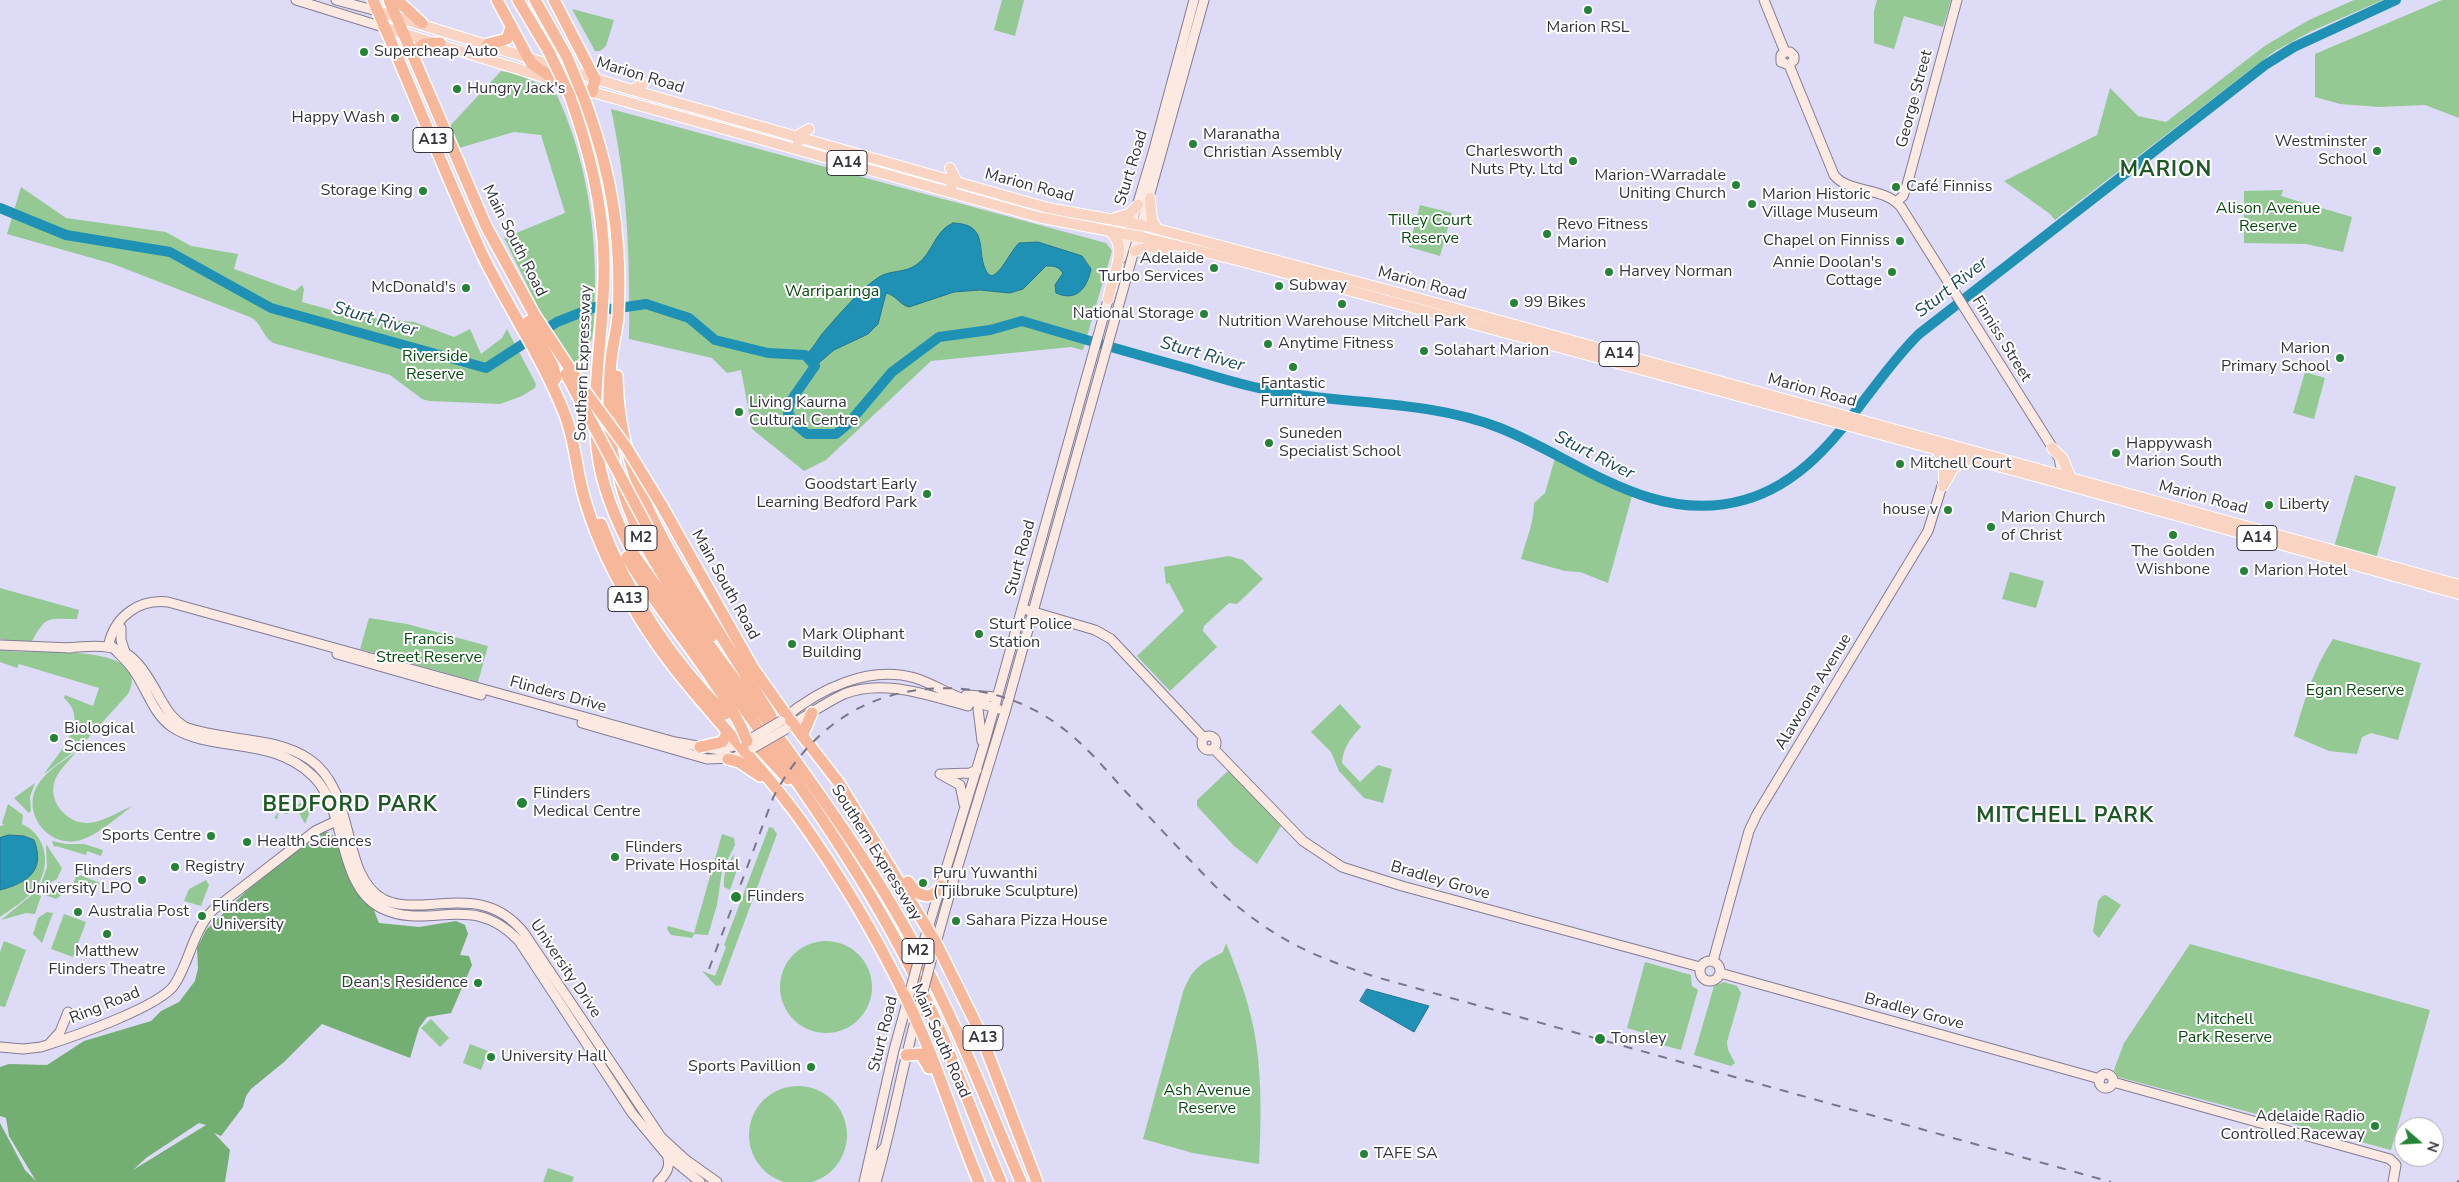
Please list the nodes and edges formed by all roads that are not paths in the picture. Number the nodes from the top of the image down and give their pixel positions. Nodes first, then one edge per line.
1 (296, 0) edge
2 (336, 0) edge
3 (360, 0) edge
4 (373, 0) edge
5 (389, 0) edge
6 (397, 0) edge
7 (497, 0) edge
8 (518, 0) edge
9 (535, 0) edge
10 (554, 0) edge
11 (1194, 0) edge
12 (1204, 0) edge
13 (1764, 0) edge
14 (1957, 0) edge
15 (349, 4) junction
16 (378, 11) junction
17 (396, 16) junction
18 (422, 23) junction
19 (384, 27) junction
20 (511, 28) junction
21 (402, 32) junction
22 (440, 43) junction
23 (488, 44) junction
24 (528, 57) junction
25 (415, 64) junction
26 (595, 79) junction
27 (555, 80) junction
28 (643, 84) dead end
29 (632, 90) junction
30 (588, 96) junction
31 (1172, 100) junction
32 (640, 105) junction
33 (761, 128) junction
34 (809, 129) dead end
35 (751, 137) junction
36 (798, 137) junction
37 (814, 154) junction
38 (883, 160) junction
39 (950, 168) dead end
40 (461, 173) junction
41 (890, 175) junction
42 (954, 182) junction
43 (944, 190) junction
44 (1150, 198) junction
45 (1896, 202) junction
46 (1138, 204) junction
47 (1111, 220) junction
48 (1131, 223) junction
49 (1142, 225) junction
50 (1157, 229) junction
51 (1108, 231) junction
52 (1133, 236) junction
53 (1135, 251) junction
54 (1200, 251) junction
55 (486, 253) junction
56 (502, 257) junction
57 (1306, 269) junction
58 (1322, 282) junction
59 (1108, 299) junction
60 (526, 317) junction
61 (617, 319) junction
62 (543, 346) junction
63 (617, 379) junction
64 (1864, 426) junction
65 (597, 448) junction
66 (2052, 448) junction
67 (576, 449) junction
68 (1953, 450) junction
69 (1936, 451) junction
70 (1971, 460) junction
71 (2059, 477) junction
72 (1943, 486) junction
73 (2459, 584) edge
74 (2459, 594) edge
75 (1022, 609) junction
76 (1033, 612) junction
77 (121, 628) junction
78 (112, 634) junction
79 (0, 645) edge
80 (112, 647) junction
81 (93, 648) junction
82 (122, 654) junction
83 (753, 668) junction
84 (892, 674) junction
85 (851, 680) junction
86 (140, 682) junction
87 (152, 684) junction
88 (886, 688) junction
89 (941, 689) junction
90 (857, 690) junction
91 (913, 694) junction
92 (997, 697) junction
93 (978, 709) junction
94 (994, 710) junction
95 (728, 712) junction
96 (1005, 712) junction
97 (812, 713) junction
98 (724, 727) junction
99 (802, 736) junction
100 (759, 738) junction
101 (983, 748) junction
102 (698, 752) junction
103 (977, 770) junction
104 (329, 781) junction
105 (332, 807) junction
106 (791, 808) junction
107 (964, 812) junction
108 (336, 821) junction
109 (321, 827) junction
110 (348, 828) junction
111 (343, 845) junction
112 (881, 850) junction
113 (940, 886) junction
114 (928, 929) junction
115 (936, 943) junction
116 (1713, 961) junction
117 (1700, 967) junction
118 (1720, 974) junction
119 (907, 1003) junction
120 (68, 1012) dead end
121 (915, 1018) junction
122 (48, 1044) junction
123 (0, 1047) edge
124 (906, 1055) junction
125 (947, 1094) junction
126 (887, 1145) junction
127 (666, 1154) junction
128 (658, 1182) edge
129 (700, 1182) edge
130 (717, 1182) edge
131 (864, 1182) edge
132 (870, 1182) edge
133 (876, 1182) edge
134 (979, 1182) edge
135 (1001, 1182) edge
136 (1021, 1182) edge
137 (1037, 1182) edge
138 (2392, 1182) edge

1 - 19 street
2 - 15 street
3 - 15 street
4 - 16 highway, Main South Road / A13
5 - 17 highway, Main South Road / A13
6 - 18 highway
7 - 20 highway
8 - 65 highway, Southern Expressway / M2, bridge
9 - 30 highway, Southern Expressway / M2, bridge
10 - 26 highway
11 - 31 street, Sturt Road
12 - 31 street, Sturt Road
13 - 45 street
14 - 45 street, George Street
15 - 16 street
16 - 17 main road, Marion Road
16 - 19 highway, Main South Road / A13
17 - 18 main road, Marion Road / A14
17 - 21 highway, Main South Road / A13
18 - 23 main road, Marion Road / A14
19 - 21 main road, A14
19 - 55 highway, Main South Road / A13
20 - 23 highway
20 - 24 highway
21 - 22 main road, Marion Road / A14
21 - 25 highway, Main South Road / A13
22 - 25 highway
22 - 27 main road, Marion Road / A14
23 - 24 main road, Marion Road / A14
24 - 26 main road, Marion Road / A14
24 - 27 highway
25 - 40 highway, Main South Road / A13
26 - 29 main road, Marion Road / A14
26 - 30 highway
27 - 30 main road, Marion Road / A14
28 - 29 main road
29 - 32 main road
29 - 33 main road, Marion Road / A14
30 - 32 main road, Marion Road / A14
30 - 61 highway, Southern Expressway / M2
31 - 44 street, Sturt Road
31 - 46 street, Sturt Road
32 - 35 main road, Marion Road / A14
33 - 35 main road
33 - 36 main road, Marion Road / A14
34 - 36 main road
35 - 37 main road, Marion Road / A14
36 - 37 main road
36 - 38 main road, Marion Road / A14
37 - 41 main road, Marion Road / A14
38 - 41 main road
38 - 42 main road, Marion Road / A14
39 - 42 main road
40 - 55 highway
40 - 56 highway, Main South Road / A13
41 - 43 main road, Marion Road / A14
42 - 43 main road
42 - 47 main road, Marion Road / A14
43 - 51 main road, Marion Road / A14
44 - 49 street, Sturt Road
44 - 50 main road
45 - 66 street, Finniss Street
46 - 47 main road
46 - 48 street, Sturt Road
47 - 48 main road, Marion Road / A14
48 - 49 main road, Marion Road / A14
48 - 52 street, Sturt Road
49 - 50 main road, Marion Road / A14
49 - 52 street, Sturt Road
50 - 57 main road, Marion Road / A14
51 - 52 main road, Marion Road / A14
51 - 59 main road
52 - 53 street, Sturt Road
52 - 54 main road, Marion Road / A14
52 - 59 street, Sturt Road
53 - 54 main road
53 - 76 street, Sturt Road
54 - 58 main road, Marion Road / A14
55 - 56 highway
55 - 60 highway
55 - 60 highway, Main South Road / A13
56 - 60 highway, Main South Road / A13
57 - 58 main road
57 - 64 main road, Marion Road / A14
58 - 64 main road, Marion Road / A14
59 - 75 street, Sturt Road
60 - 62 highway, Main South Road / A13
60 - 62 highway, Main South Road / A13
61 - 63 highway
61 - 100 highway, Southern Expressway / M2
62 - 67 highway, Main South Road / A13
62 - 83 highway, Main South Road / A13, bridge
62 - 100 highway, bridge
63 - 83 highway
63 - 100 highway
64 - 68 main road, Marion Road / A14
64 - 69 main road, Marion Road / A14
65 - 95 highway
65 - 100 highway, Southern Expressway / M2
66 - 71 street, Finniss Street
66 - 71 main road
67 - 95 highway
67 - 98 highway, Main South Road / A13
68 - 69 main road, Marion Road / A14
68 - 70 main road, Marion Road / A14
68 - 71 main road, Marion Road / A14
68 - 72 street, Alawoona Avenue
69 - 72 main road
70 - 71 main road, Marion Road / A14
70 - 72 main road
71 - 73 main road, Marion Road / A14
71 - 74 main road, Marion Road / A14
72 - 116 street, Alawoona Avenue
75 - 76 street
75 - 92 street, Sturt Road
76 - 96 street, Sturt Road
76 - 117 street, Bradley Grove
77 - 80 street, Flinders Drive
77 - 82 street
77 - 102 street, Flinders Drive
78 - 80 street
78 - 81 street, Flinders Drive
78 - 102 street, Flinders Drive
79 - 81 street
80 - 81 street
80 - 82 street, University Drive
81 - 82 street
82 - 86 street, University Drive
82 - 87 street, University Drive
83 - 100 highway, Main South Road / A13
84 - 85 street
84 - 88 street
84 - 89 street
84 - 91 street
85 - 90 street
85 - 100 street
86 - 87 street
86 - 105 street, University Drive
87 - 104 street, University Drive
88 - 90 street
88 - 91 street
89 - 92 street
89 - 94 street
90 - 97 street
91 - 93 street
92 - 94 street, Sturt Road
93 - 94 street
93 - 101 street
94 - 96 street
94 - 101 street, Sturt Road
95 - 100 highway
96 - 115 street, Sturt Road
97 - 99 highway
97 - 100 street
98 - 100 highway, Main South Road / A13
98 - 102 highway
99 - 100 highway, Main South Road / A13
99 - 112 highway, Main South Road / A13
100 - 102 street, Flinders Drive
100 - 106 highway, Main South Road / A13
100 - 106 highway
100 - 135 highway, Southern Expressway / M2
100 - 136 highway, Southern Expressway / M2
101 - 103 street, Sturt Road
103 - 107 street, Sturt Road
103 - 107 street
104 - 108 street
104 - 110 street, University Drive
105 - 108 street, University Drive
105 - 109 street
106 - 119 highway, Main South Road / A13
107 - 113 street, Sturt Road
108 - 109 street, Ring Road
108 - 110 street
108 - 111 street, University Drive
109 - 111 street
109 - 122 street, Ring Road
110 - 130 street, University Drive
111 - 127 street, University Drive
112 - 113 highway
112 - 114 highway, Main South Road / A13
113 - 114 street, Sturt Road
114 - 115 highway, Main South Road / A13
114 - 119 street, Sturt Road, bridge
115 - 121 street, Sturt Road, bridge
115 - 137 highway, Main South Road / A13
116 - 117 street
116 - 118 street
117 - 118 street
118 - 138 street, Bradley Grove
119 - 121 highway, Main South Road / A13
119 - 131 street, Sturt Road
120 - 122 street
121 - 124 street, Sturt Road
121 - 125 highway, Main South Road / A13
122 - 123 street, Ring Road
124 - 125 highway
124 - 126 street, Sturt Road
125 - 134 highway, Main South Road / A13
126 - 132 street
126 - 133 street, Sturt Road
127 - 128 street
127 - 129 street, University Drive

